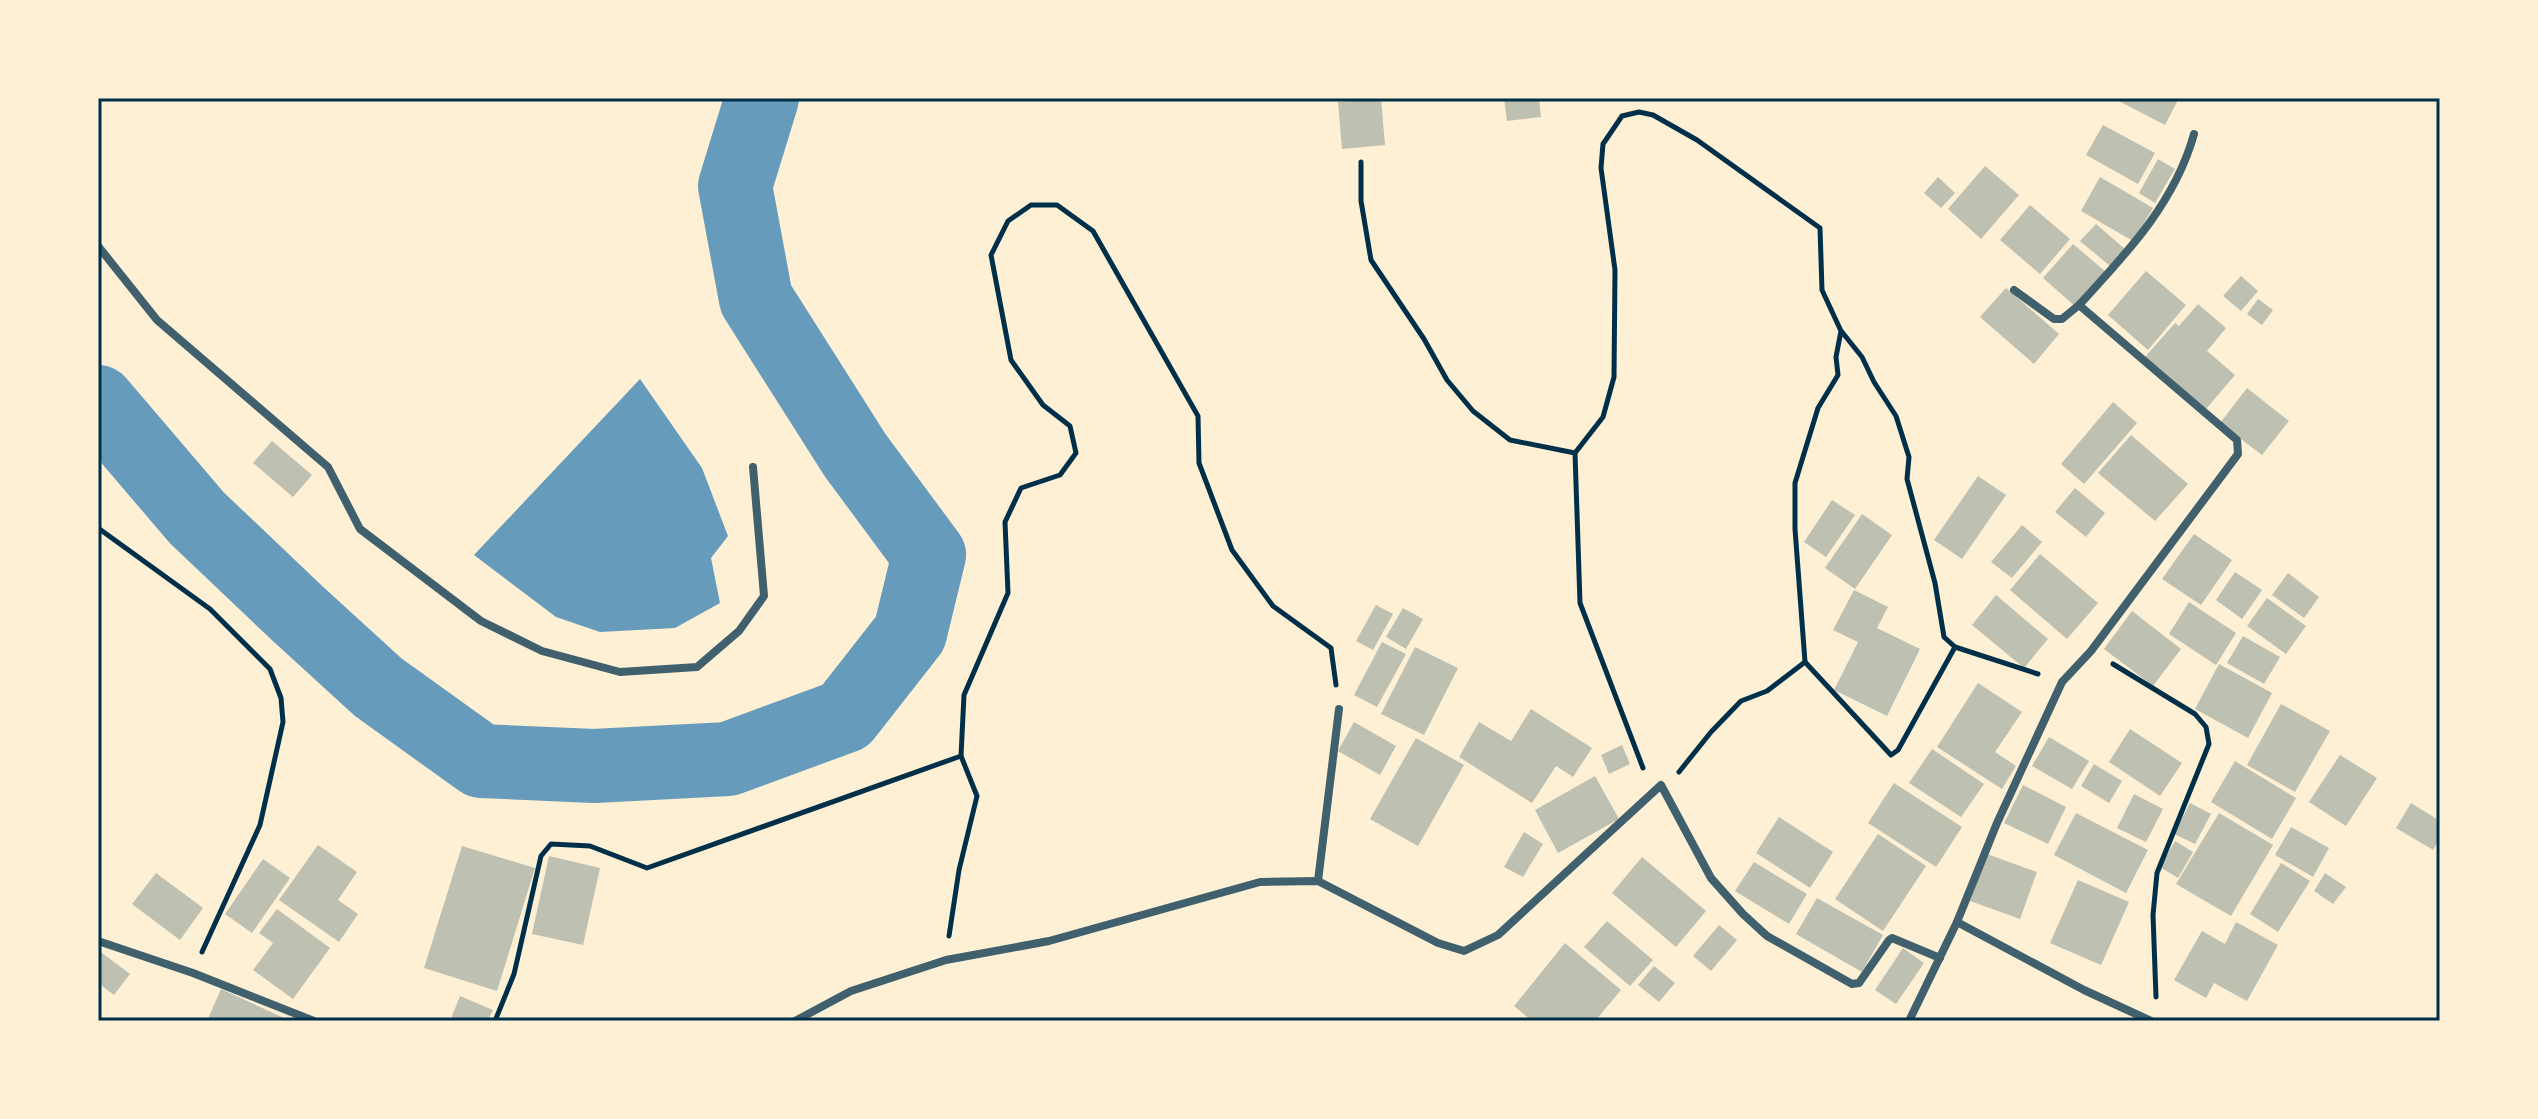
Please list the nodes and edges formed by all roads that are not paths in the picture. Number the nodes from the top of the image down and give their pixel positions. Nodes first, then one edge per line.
1 (2194, 134) dead end
2 (98, 246) edge
3 (2014, 290) dead end
4 (2079, 305) junction
5 (753, 467) dead end
6 (1339, 709) road end
7 (1318, 881) junction
8 (1957, 922) junction
9 (98, 941) edge
10 (1940, 958) junction
11 (314, 1021) edge
12 (795, 1021) edge
13 (1909, 1021) edge
14 (2151, 1021) edge

1 - 4 street
2 - 5 street
3 - 4 street
4 - 8 street
6 - 7 street
7 - 10 street
7 - 12 street
8 - 10 street
8 - 14 street
9 - 11 street
10 - 13 street

